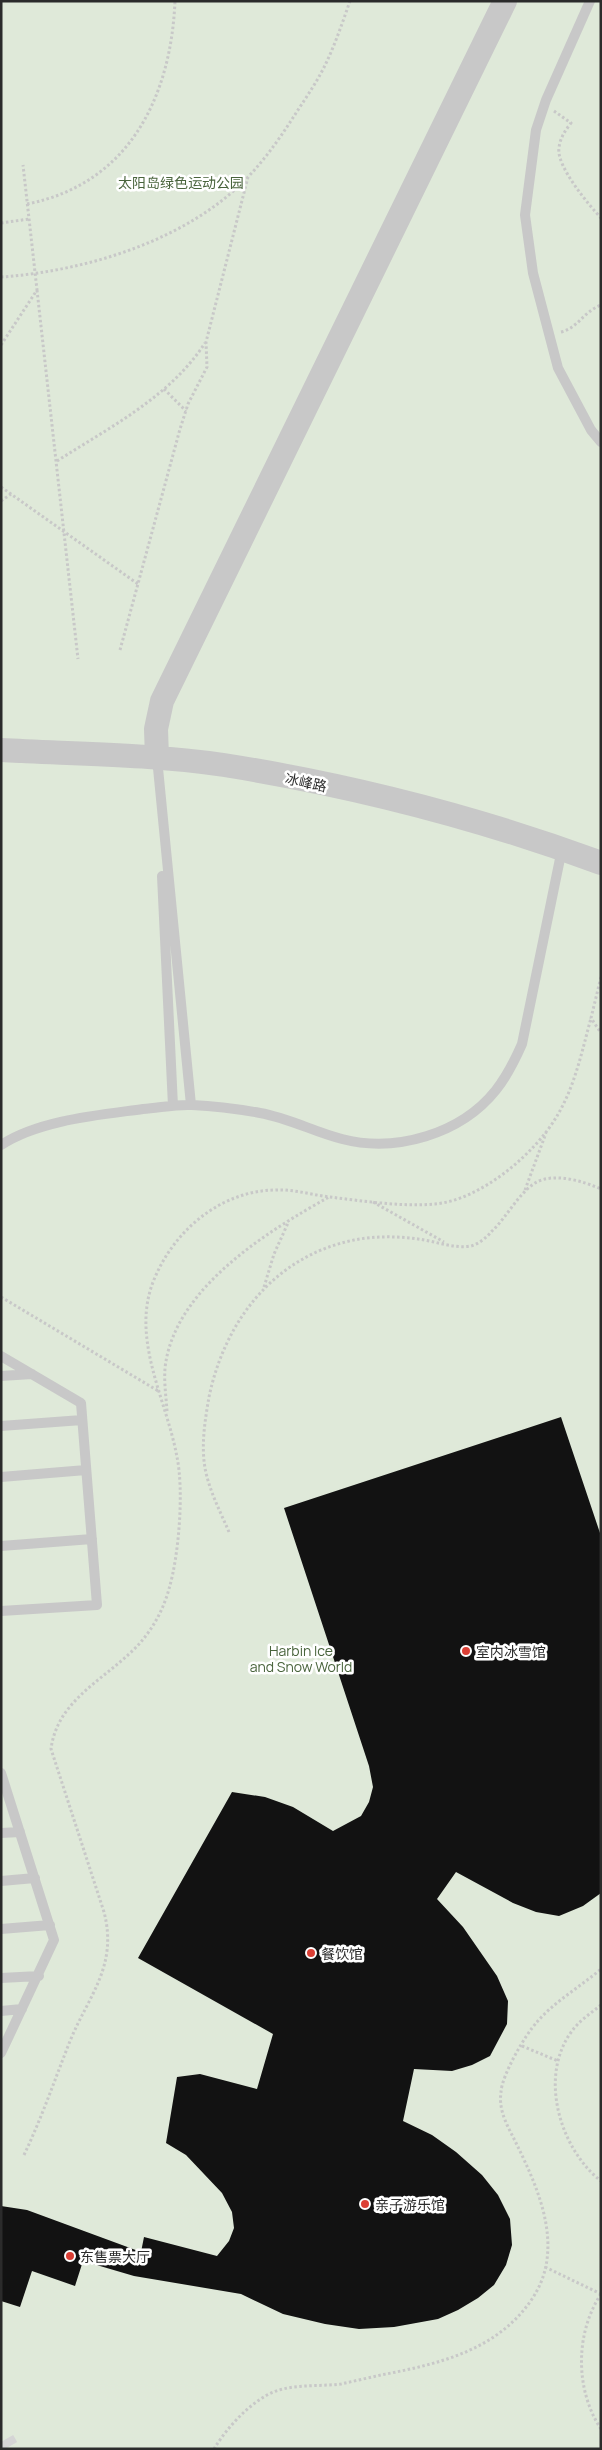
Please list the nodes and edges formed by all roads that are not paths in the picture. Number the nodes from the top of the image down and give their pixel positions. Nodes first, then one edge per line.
1 (505, 1) edge
2 (590, 1) edge
3 (601, 442) edge
4 (1, 750) edge
5 (157, 758) junction
6 (562, 849) junction
7 (601, 863) edge
8 (192, 1105) junction
9 (173, 1106) junction
10 (1, 1144) edge
11 (1, 1356) edge
12 (32, 1374) junction
13 (1, 1376) edge
14 (82, 1420) junction
15 (1, 1426) edge
16 (86, 1470) junction
17 (1, 1477) edge
18 (92, 1539) junction
19 (1, 1546) edge
20 (1, 1611) edge
21 (1, 1773) edge
22 (3, 1786) edge
23 (20, 1832) junction
24 (1, 1833) edge
25 (35, 1878) junction
26 (1, 1881) edge
27 (50, 1925) junction
28 (1, 1929) edge
29 (38, 1976) junction
30 (1, 1978) edge
31 (22, 2009) junction
32 (1, 2011) edge
33 (3, 2048) edge

1 - 5 street
2 - 3 lane
4 - 5 street, 冰峰路
5 - 6 street, 冰峰路
5 - 8 lane
5 - 9 lane
6 - 7 street, 冰峰路
6 - 8 lane
8 - 9 lane
9 - 10 lane
11 - 12 lane
12 - 13 lane
12 - 14 lane
14 - 15 lane
14 - 16 lane
16 - 17 lane
16 - 18 lane
18 - 19 lane
18 - 20 lane
21 - 22 lane
22 - 23 lane
23 - 24 lane
23 - 25 lane
25 - 26 lane
25 - 27 lane
27 - 28 lane
27 - 29 lane
29 - 30 lane
29 - 31 lane
31 - 32 lane
31 - 33 lane

